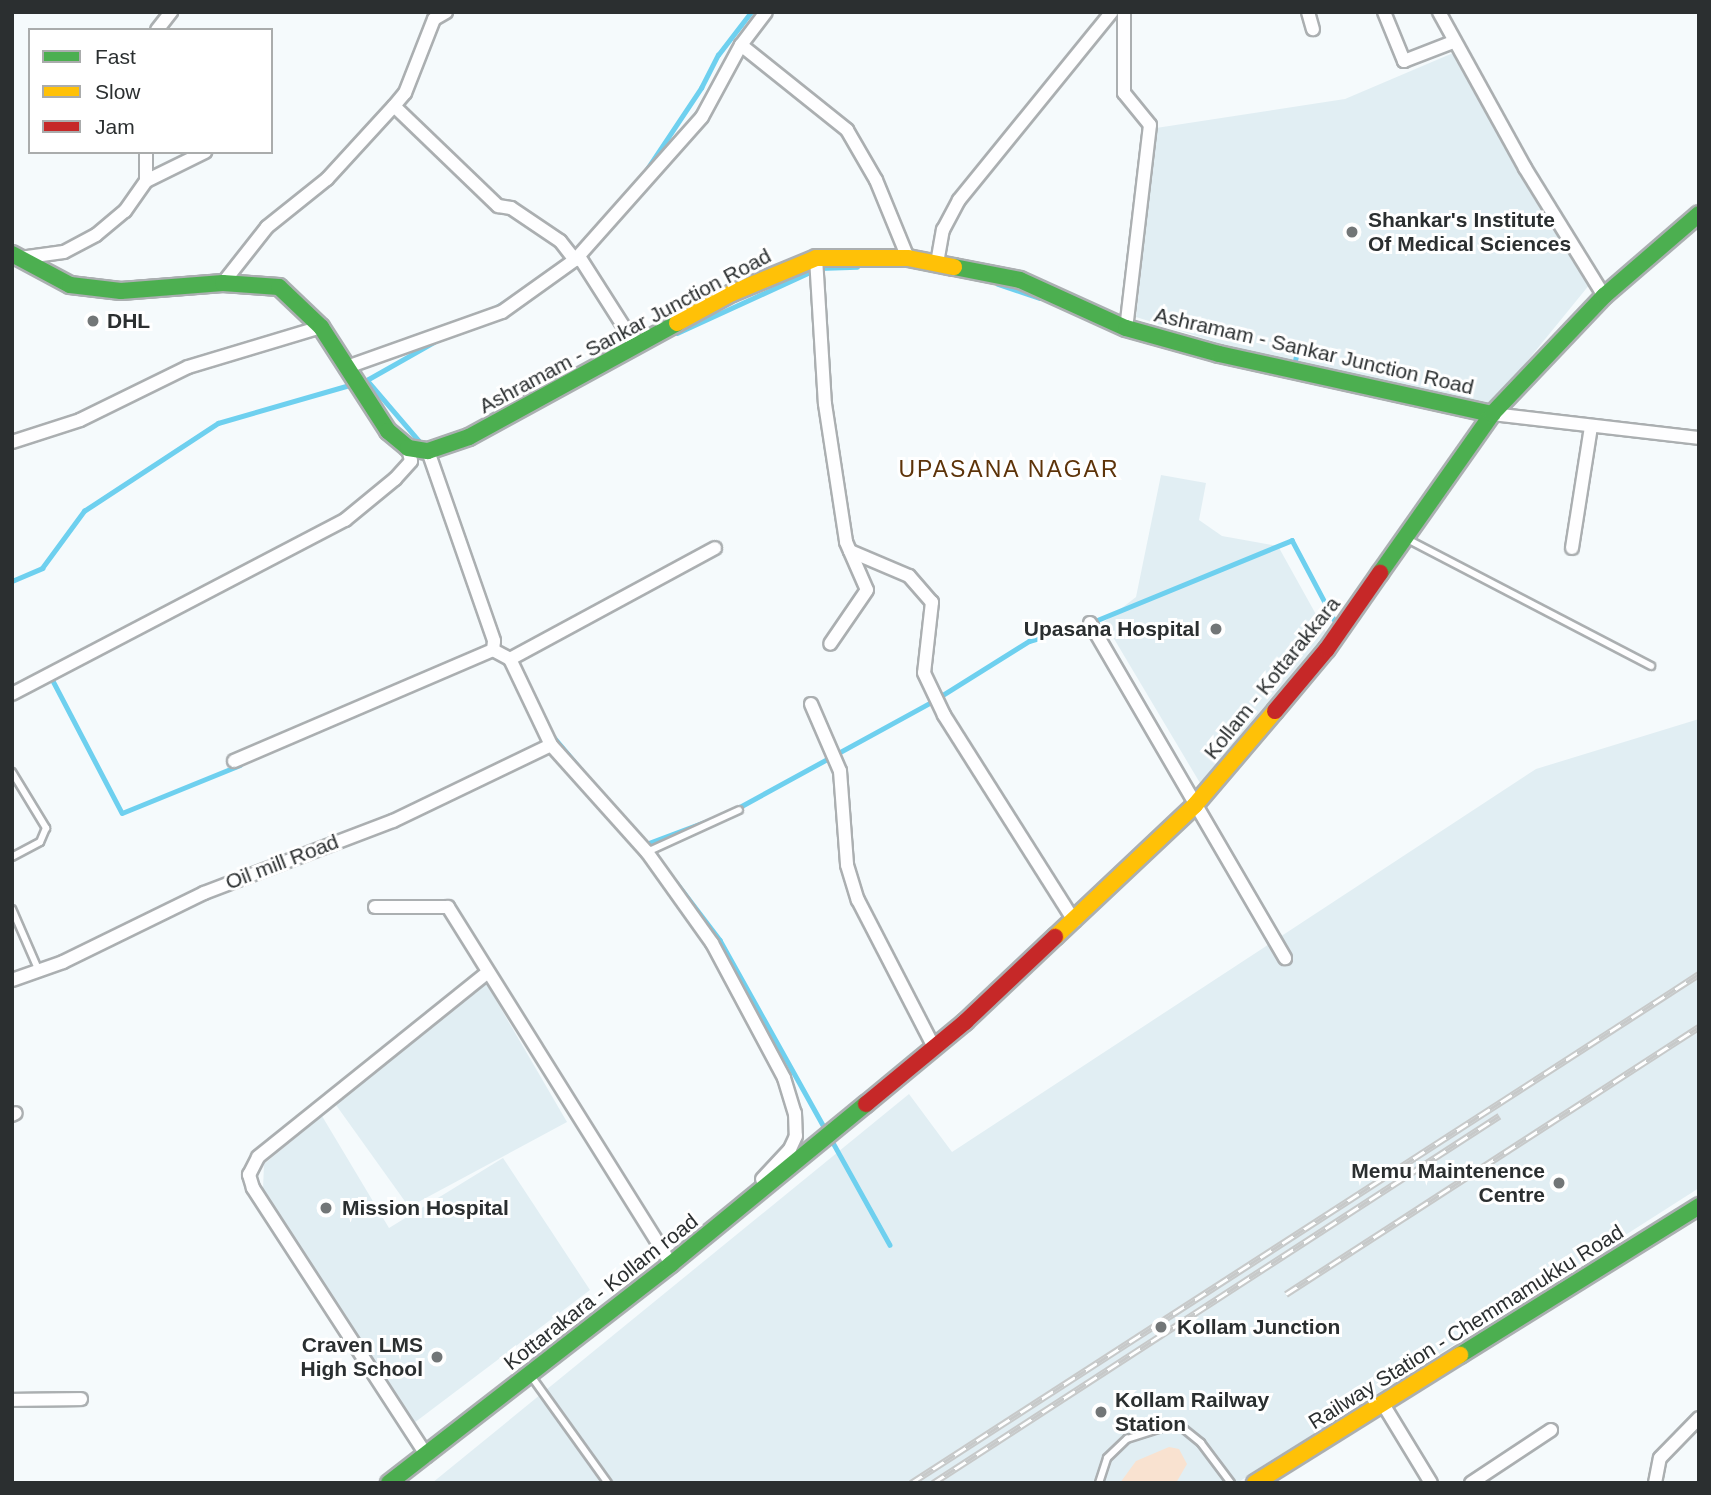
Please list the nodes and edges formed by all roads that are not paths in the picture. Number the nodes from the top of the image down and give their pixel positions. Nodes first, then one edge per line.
1 (171, 12) edge
2 (766, 12) edge
3 (1112, 12) edge
4 (1125, 12) edge
5 (1308, 12) edge
6 (1384, 12) edge
7 (1439, 12) edge
8 (435, 15) edge
9 (159, 28) edge
10 (1312, 29) dead end
11 (1453, 42) junction
12 (741, 45) junction
13 (394, 106) junction
14 (146, 154) edge
15 (201, 154) edge
16 (146, 181) junction
17 (1699, 214) edge
18 (16, 256) edge
19 (574, 258) junction
20 (816, 258) junction
21 (908, 258) junction
22 (937, 263) junction
23 (223, 283) junction
24 (1604, 296) junction
25 (321, 327) junction
26 (1126, 328) junction
27 (636, 346) junction
28 (350, 366) junction
29 (1492, 414) junction
30 (1591, 426) junction
31 (1699, 438) edge
32 (12, 442) edge
33 (408, 448) junction
34 (428, 451) junction
35 (1407, 539) junction
36 (715, 548) dead end
37 (1572, 548) dead end
38 (850, 551) junction
39 (1090, 623) dead end
40 (830, 644) dead end
41 (493, 650) junction
42 (510, 659) junction
43 (1651, 666) dead end
44 (12, 694) edge
45 (811, 704) dead end
46 (551, 745) junction
47 (234, 761) dead end
48 (12, 772) edge
49 (1195, 805) junction
50 (739, 810) dead end
51 (647, 852) junction
52 (12, 857) edge
53 (375, 907) dead end
54 (12, 909) edge
55 (1074, 921) junction
56 (1285, 958) dead end
57 (40, 972) junction
58 (488, 972) junction
59 (12, 980) edge
60 (934, 1047) junction
61 (829, 1134) joint
62 (754, 1196) junction
63 (1699, 1206) edge
64 (671, 1264) junction
65 (530, 1375) junction
66 (81, 1399) dead end
67 (12, 1400) edge
68 (1383, 1404) junction
69 (1699, 1418) edge
70 (1551, 1430) dead end
71 (427, 1456) junction
72 (389, 1483) edge
73 (608, 1483) edge
74 (1099, 1483) edge
75 (1231, 1483) edge
76 (1255, 1483) edge
77 (1431, 1483) edge
78 (1471, 1483) edge
79 (1655, 1483) edge

1 - 9 street
2 - 12 street
3 - 22 street
4 - 26 street
5 - 10 street
6 - 11 street
7 - 11 street
8 - 13 street
11 - 24 street
12 - 19 street
12 - 21 street
13 - 19 street
13 - 23 street
14 - 16 street
15 - 16 street
16 - 18 street
17 - 24 main road, Kollam - Kottarakkara
18 - 23 main road
19 - 27 street
19 - 28 street
20 - 21 main road, Ashramam - Sankar Junction Road
20 - 27 main road, Ashramam - Sankar Junction Road
20 - 38 street
21 - 22 main road, Ashramam - Sankar Junction Road
22 - 26 main road, Ashramam - Sankar Junction Road
23 - 25 main road
24 - 29 main road, Kollam - Kottarakkara
25 - 28 main road
25 - 32 street
26 - 29 main road, Ashramam - Sankar Junction Road
27 - 34 main road, Ashramam - Sankar Junction Road
28 - 33 main road
29 - 30 street
29 - 35 main road, Kollam - Kottarakkara
30 - 31 street
30 - 37 street
33 - 34 main road, Ashramam - Sankar Junction Road
33 - 44 street
34 - 41 street
35 - 43 lane
35 - 49 main road, Kollam - Kottarakkara
36 - 42 street
38 - 40 street
38 - 55 street
39 - 49 street
41 - 42 street
41 - 47 street
42 - 46 street
45 - 60 street
46 - 51 street
46 - 57 street, Oil mill Road
48 - 52 lane
49 - 55 main road, Kollam - Kottarakkara
49 - 56 street
50 - 51 lane
51 - 62 street
53 - 58 street
54 - 57 lane
55 - 60 main road, Kollam - Kottarakkara
57 - 59 street, Oil mill Road
58 - 64 street
58 - 71 street
60 - 61 main road, Kollam - Kottarakkara
61 - 62 main road, Kottarakara - Kollam road
62 - 64 main road, Kottarakara - Kollam road
63 - 68 main road, Railway Station - Chemmamukku Road
64 - 65 main road, Kottarakara - Kollam road
65 - 71 main road, Kottarakara - Kollam road
65 - 73 lane
66 - 67 street
68 - 76 main road, Railway Station - Chemmamukku Road
68 - 77 street
69 - 79 street
70 - 78 street
71 - 72 main road, Kottarakara - Kollam road
74 - 75 lane

